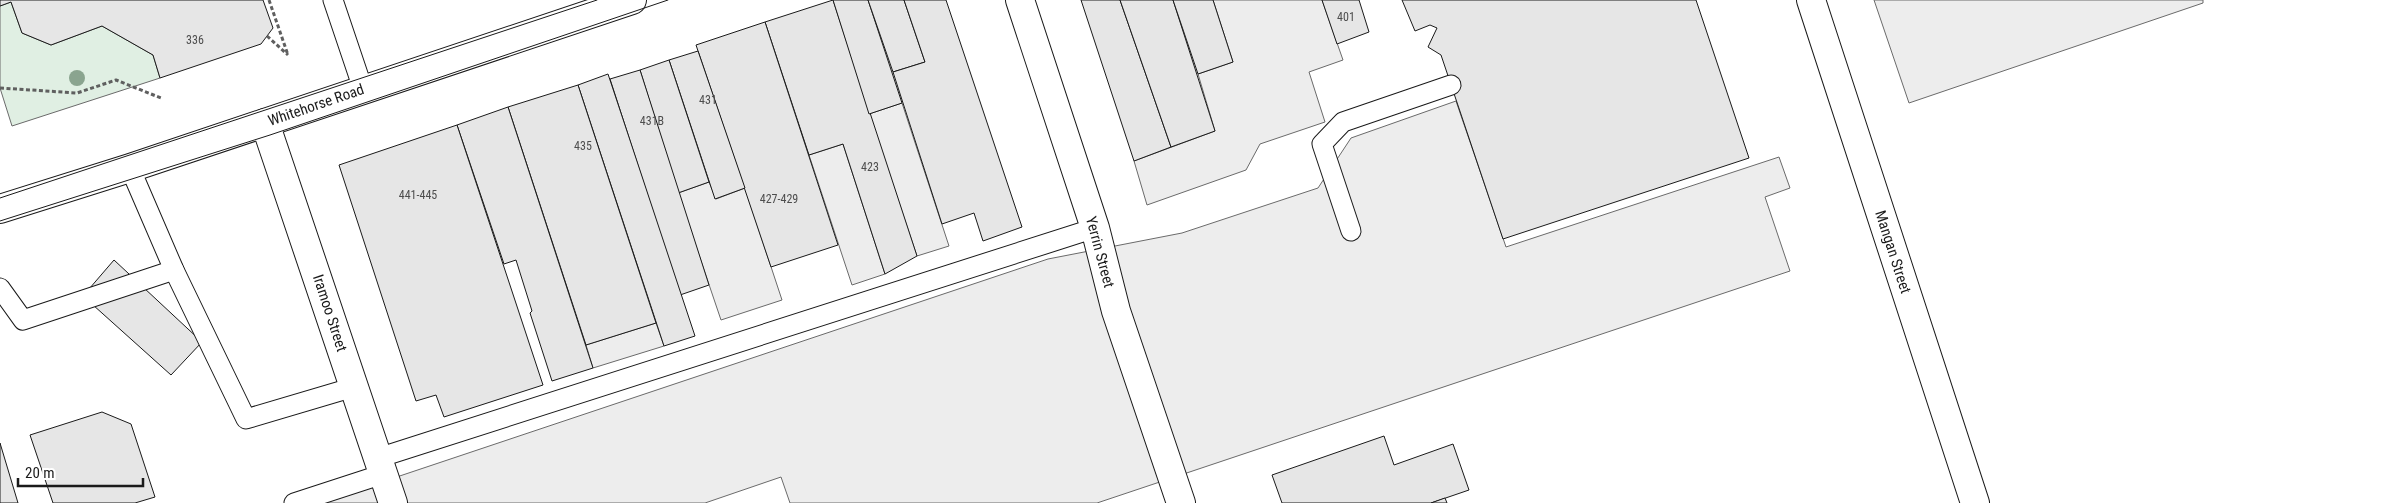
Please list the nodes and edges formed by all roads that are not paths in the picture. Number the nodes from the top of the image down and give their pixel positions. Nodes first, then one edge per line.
1 (333, 0) edge
2 (632, 0) edge
3 (1020, 0) edge
4 (1811, 0) edge
5 (1451, 85) dead end
6 (363, 90) junction
7 (265, 123) junction
8 (130, 168) junction
9 (0, 209) edge
10 (1095, 228) junction
11 (1351, 231) dead end
12 (174, 270) junction
13 (0, 288) edge
14 (354, 387) junction
15 (381, 466) junction
16 (294, 503) edge
17 (392, 503) edge
18 (1180, 503) edge
19 (1974, 503) edge

1 - 6 lane
2 - 6 street, Whitehorse Road
3 - 10 street, Yerrin Street
4 - 19 street, Mangan Street
5 - 11 lane
6 - 7 street, Whitehorse Road
7 - 8 street, Whitehorse Road
7 - 14 street, Iramoo Street
8 - 9 street, Whitehorse Road
8 - 12 lane
10 - 15 lane
10 - 18 street, Yerrin Street
12 - 13 lane
12 - 14 lane
14 - 15 street, Iramoo Street
15 - 16 lane
15 - 17 street, Iramoo Street

